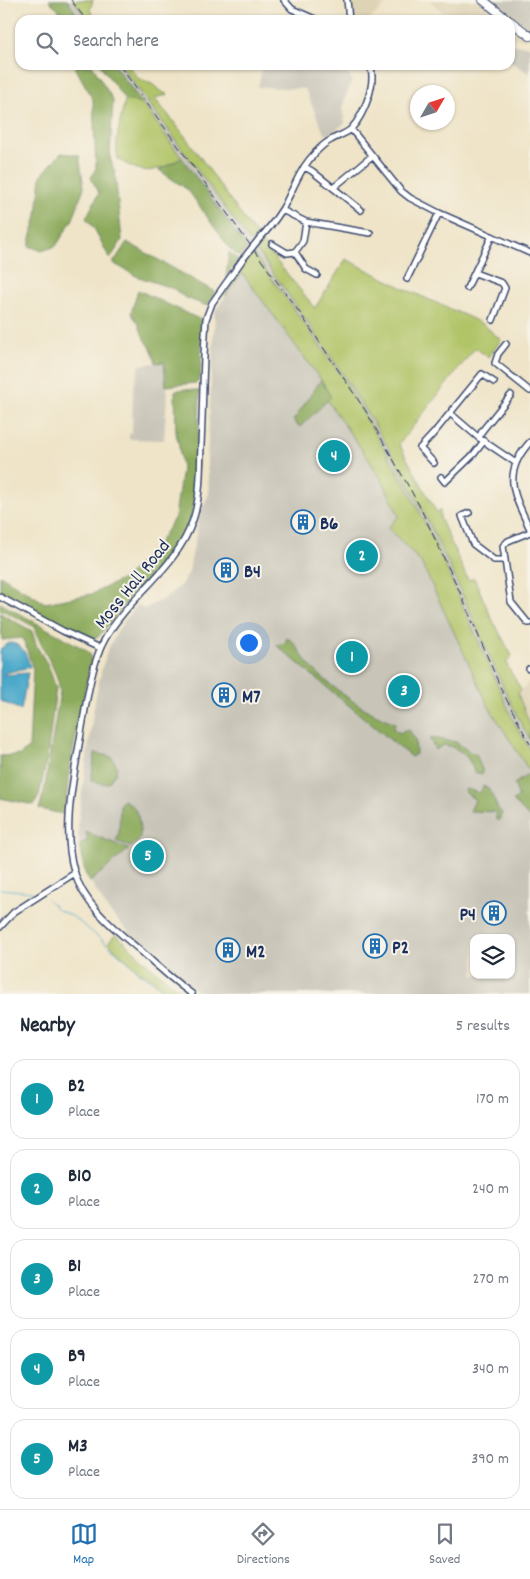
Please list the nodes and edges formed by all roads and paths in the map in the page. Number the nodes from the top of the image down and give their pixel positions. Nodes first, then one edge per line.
1 (284, 0) edge
2 (347, 0) edge
3 (483, 0) edge
4 (306, 15) edge
5 (348, 15) edge
6 (502, 15) edge
7 (515, 25) edge
8 (528, 34) edge
9 (371, 70) edge
10 (350, 129) junction
11 (372, 156) junction
12 (305, 167) junction
13 (334, 188) junction
14 (282, 210) junction
15 (361, 210) dead end
16 (439, 213) junction
17 (306, 222) junction
18 (370, 233) dead end
19 (492, 236) junction
20 (272, 244) dead end
21 (295, 252) junction
22 (530, 253) edge
23 (475, 273) junction
24 (317, 275) dead end
25 (407, 279) dead end
26 (467, 288) dead end
27 (493, 320) dead end
28 (506, 344) dead end
29 (494, 382) dead end
30 (530, 391) edge
31 (511, 395) dead end
32 (451, 414) junction
33 (482, 440) junction
34 (530, 442) edge
35 (434, 463) dead end
36 (516, 463) junction
37 (441, 477) dead end
38 (469, 513) dead end
39 (527, 516) edge
40 (530, 530) edge
41 (504, 560) junction
42 (0, 597) edge
43 (530, 623) edge
44 (100, 648) junction
45 (74, 873) junction
46 (0, 927) edge
47 (192, 994) edge

1 - 4 street
2 - 5 street
3 - 6 highway
7 - 8 highway
9 - 10 street
10 - 11 street
10 - 12 street, Moss Hall Road
11 - 13 street
11 - 16 street
12 - 13 street
12 - 14 street, Moss Hall Road
13 - 15 street
14 - 17 street
14 - 44 street, Moss Hall Road, bridge
16 - 19 street
16 - 25 street
17 - 18 street
17 - 21 street
19 - 22 street
19 - 23 street
20 - 21 street
21 - 24 street
23 - 26 street
23 - 27 street
28 - 30 street
29 - 32 street
31 - 33 street
32 - 33 street
32 - 35 street
33 - 36 street
33 - 37 street
34 - 36 street
36 - 39 street
38 - 41 street
39 - 40 street
40 - 41 street
41 - 43 street
42 - 44 street
44 - 45 street, Moss Hall Road
45 - 46 street
45 - 47 street

